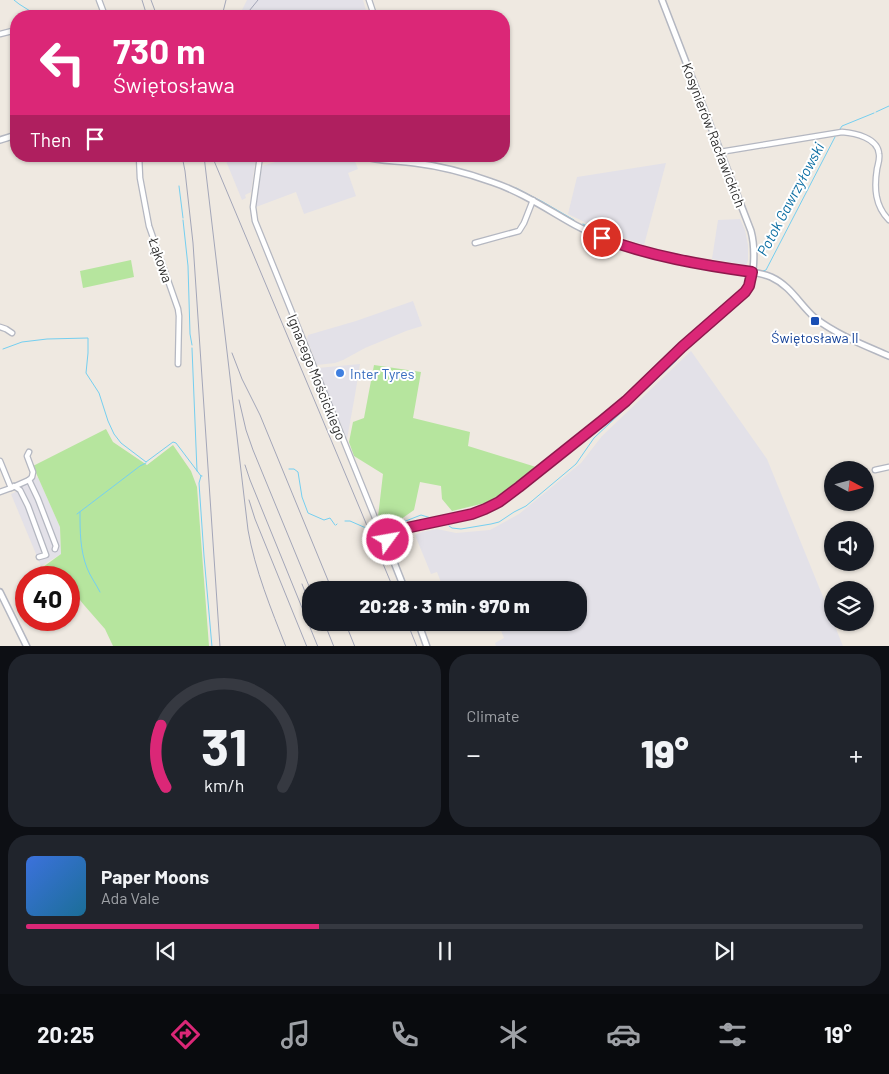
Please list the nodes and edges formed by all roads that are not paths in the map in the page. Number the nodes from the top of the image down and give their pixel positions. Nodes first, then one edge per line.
1 (662, 0) edge
2 (720, 152) junction
3 (139, 162) edge
4 (259, 162) edge
5 (414, 162) edge
6 (533, 200) junction
7 (889, 220) edge
8 (475, 243) dead end
9 (752, 272) junction
10 (0, 328) edge
11 (12, 333) dead end
12 (889, 356) edge
13 (178, 364) dead end
14 (29, 452) dead end
15 (0, 461) edge
16 (889, 467) edge
17 (875, 470) dead end
18 (28, 480) junction
19 (12, 487) junction
20 (0, 492) edge
21 (388, 538) junction
22 (51, 552) junction
23 (39, 557) dead end
24 (401, 581) edge
25 (0, 592) edge
26 (421, 631) edge
27 (25, 646) edge
28 (427, 646) edge

1 - 2 street, Kosynierów Racławickich
2 - 7 street
2 - 9 street, Kosynierów Racławickich
3 - 13 street, Łąkowa
4 - 21 street, Ignacego Mościckiego
5 - 6 street
6 - 8 street
6 - 9 street
9 - 12 street
9 - 21 street, Kosynierów Racławickich
10 - 11 street
14 - 18 street
15 - 19 street
16 - 17 street
18 - 19 street
18 - 22 street
19 - 20 street
19 - 22 street
21 - 24 street, Ignacego Mościckiego
22 - 23 street
25 - 27 street
26 - 28 street

